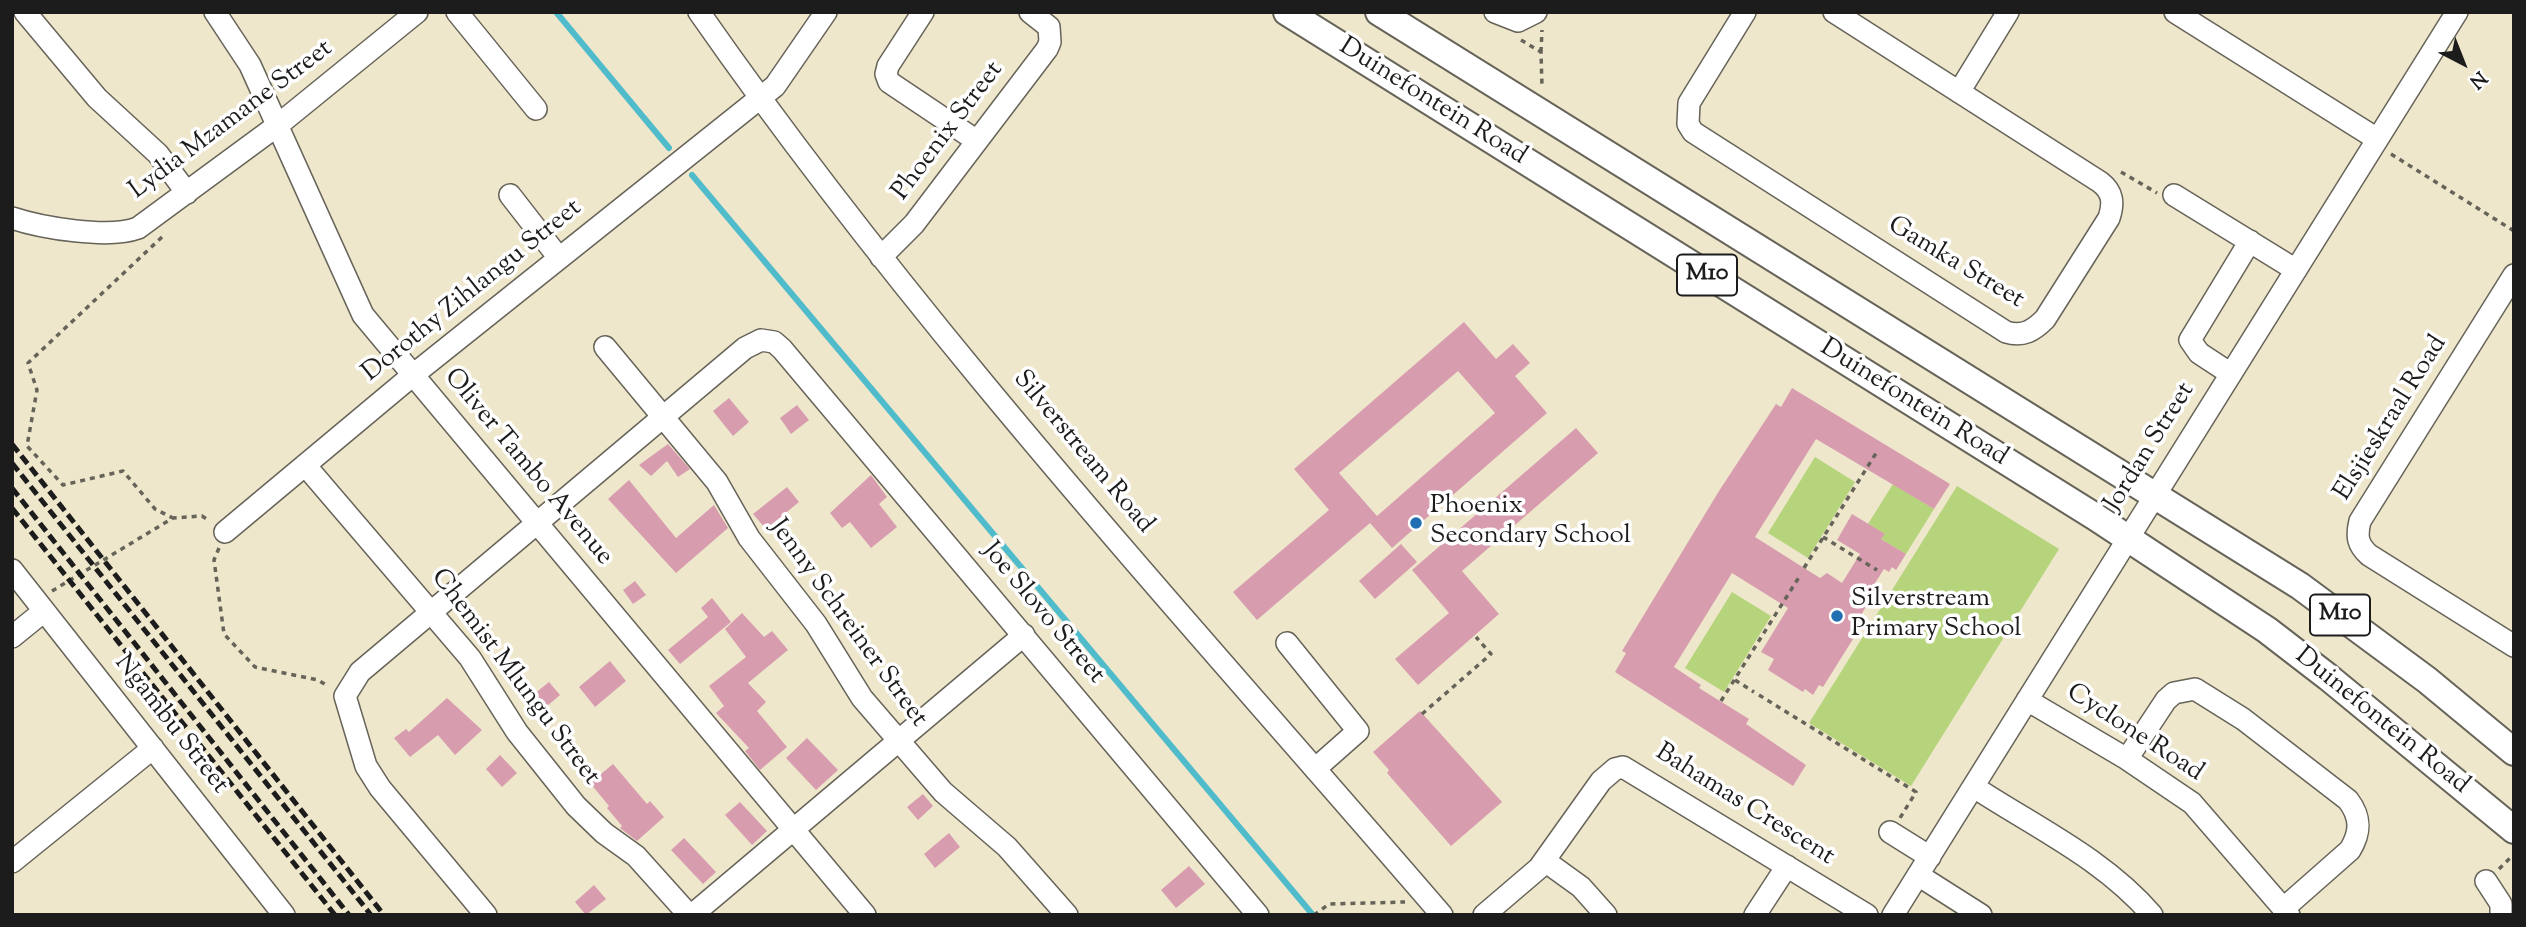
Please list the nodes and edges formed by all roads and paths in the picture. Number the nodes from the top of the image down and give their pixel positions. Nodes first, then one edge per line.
1 (25, 12) edge
2 (215, 12) edge
3 (417, 12) edge
4 (457, 12) edge
5 (699, 12) edge
6 (826, 12) edge
7 (923, 12) edge
8 (1030, 12) edge
9 (1287, 12) edge
10 (1379, 12) edge
11 (1495, 12) edge
12 (1745, 12) edge
13 (1834, 12) edge
14 (2008, 12) edge
15 (2175, 12) edge
16 (2457, 12) edge
17 (1539, 17) edge
18 (1510, 33) dead end
19 (1541, 52) junction
20 (1542, 87) dead end
21 (1959, 92) junction
22 (760, 99) junction
23 (536, 109) dead end
24 (278, 125) junction
25 (977, 141) junction
26 (2381, 145) junction
27 (2112, 171) dead end
28 (187, 193) junction
29 (510, 195) dead end
30 (2166, 195) joint
31 (18, 220) edge
32 (149, 221) junction
33 (2514, 231) edge
34 (2250, 242) junction
35 (881, 257) junction
36 (559, 258) junction
37 (2295, 270) junction
38 (2514, 275) edge
39 (605, 347) dead end
40 (2231, 374) junction
41 (413, 375) junction
42 (663, 416) junction
43 (1878, 450) dead end
44 (304, 465) junction
45 (2154, 495) junction
46 (173, 518) junction
47 (536, 523) junction
48 (225, 532) junction
49 (1824, 537) junction
50 (2127, 538) junction
51 (1804, 568) dead end
52 (12, 570) edge
53 (1877, 570) dead end
54 (1801, 574) dead end
55 (44, 611) junction
56 (431, 612) junction
57 (1024, 635) junction
58 (12, 636) edge
59 (1476, 637) dead end
60 (1287, 643) dead end
61 (2514, 646) edge
62 (1734, 679) junction
63 (345, 696) junction
64 (2027, 700) junction
65 (1721, 701) dead end
66 (1422, 714) dead end
67 (899, 743) junction
68 (153, 748) junction
69 (2514, 752) edge
70 (2127, 759) junction
71 (1315, 769) junction
72 (1974, 787) junction
73 (793, 829) junction
74 (2514, 830) edge
75 (1890, 832) joint
76 (1930, 857) junction
77 (12, 862) edge
78 (1545, 862) junction
79 (1787, 866) junction
80 (1918, 875) junction
81 (2486, 881) dead end
82 (1414, 899) dead end
83 (2286, 912) edge
84 (284, 915) edge
85 (486, 915) edge
86 (690, 915) edge
87 (865, 915) edge
88 (1067, 915) edge
89 (1258, 915) edge
90 (1314, 915) edge
91 (1442, 915) edge
92 (1484, 915) edge
93 (1606, 915) edge
94 (1755, 915) edge
95 (1867, 915) edge
96 (1893, 915) edge
97 (1981, 915) edge
98 (2152, 915) edge
99 (2501, 915) edge

1 - 28 street
2 - 24 street, Oliver Tambo Avenue
3 - 24 street, Lydia Mzamane Street
4 - 23 street
5 - 22 street, Silverstream Road
6 - 22 street, Dorothy Zihlangu Street
7 - 25 street
8 - 25 street, Phoenix Street
9 - 50 main road, Duinefontein Road / M10
10 - 45 main road, Duinefontein Road / M10
11 - 17 street
12 - 21 street, Gamka Street
13 - 21 street, Gamka Street
14 - 21 street
15 - 26 street
16 - 26 street, Jordan Street
17 - 19 path
18 - 19 path
19 - 20 path
22 - 35 street, Silverstream Road
22 - 36 street, Dorothy Zihlangu Street
24 - 28 street, Lydia Mzamane Street
24 - 41 street, Oliver Tambo Avenue
25 - 35 street, Phoenix Street
26 - 33 path
26 - 37 street, Jordan Street
27 - 30 path
28 - 32 street, Lydia Mzamane Street
29 - 36 street
30 - 34 street
31 - 32 street, Lydia Mzamane Street
32 - 46 path
34 - 37 street
34 - 40 street
35 - 71 street, Silverstream Road
36 - 41 street, Dorothy Zihlangu Street
37 - 40 street, Jordan Street
38 - 61 street, Elsjieskraal Road
39 - 42 street, Jenny Schreiner Street
40 - 45 street, Jordan Street
41 - 44 street, Dorothy Zihlangu Street
41 - 47 street, Oliver Tambo Avenue
42 - 47 street
42 - 57 street, Joe Slovo Street
42 - 67 street, Jenny Schreiner Street
43 - 49 path
44 - 48 street, Dorothy Zihlangu Street
44 - 56 street, Chemist Mlungu Street
45 - 50 street, Jordan Street
45 - 69 main road, Duinefontein Road / M10
46 - 48 path
46 - 55 path
47 - 56 street
47 - 73 street, Oliver Tambo Avenue
48 - 63 path
49 - 51 path
49 - 53 path
50 - 64 street, Jordan Street
50 - 74 main road, Duinefontein Road / M10
52 - 55 street, Ngambu Street
54 - 62 path
55 - 58 street
55 - 68 street, Ngambu Street
56 - 63 street
56 - 86 street, Chemist Mlungu Street
57 - 67 street
57 - 89 street, Joe Slovo Street
59 - 66 path
60 - 71 street
62 - 65 path
62 - 75 path
63 - 85 street
64 - 70 street, Cyclone Road
64 - 72 street, Jordan Street
67 - 73 street
67 - 88 street, Jenny Schreiner Street
68 - 77 street
68 - 84 street, Ngambu Street
70 - 83 street, Cyclone Road
70 - 83 street
71 - 91 street, Silverstream Road
72 - 76 street, Jordan Street
72 - 98 street
73 - 86 street
73 - 87 street, Oliver Tambo Avenue
75 - 76 street
76 - 80 street, Jordan Street
78 - 79 street, Bahamas Crescent
78 - 92 street, Bahamas Crescent
78 - 93 street
79 - 94 street
79 - 95 street, Bahamas Crescent
80 - 96 street, Jordan Street
80 - 97 street
81 - 99 street
82 - 90 path

